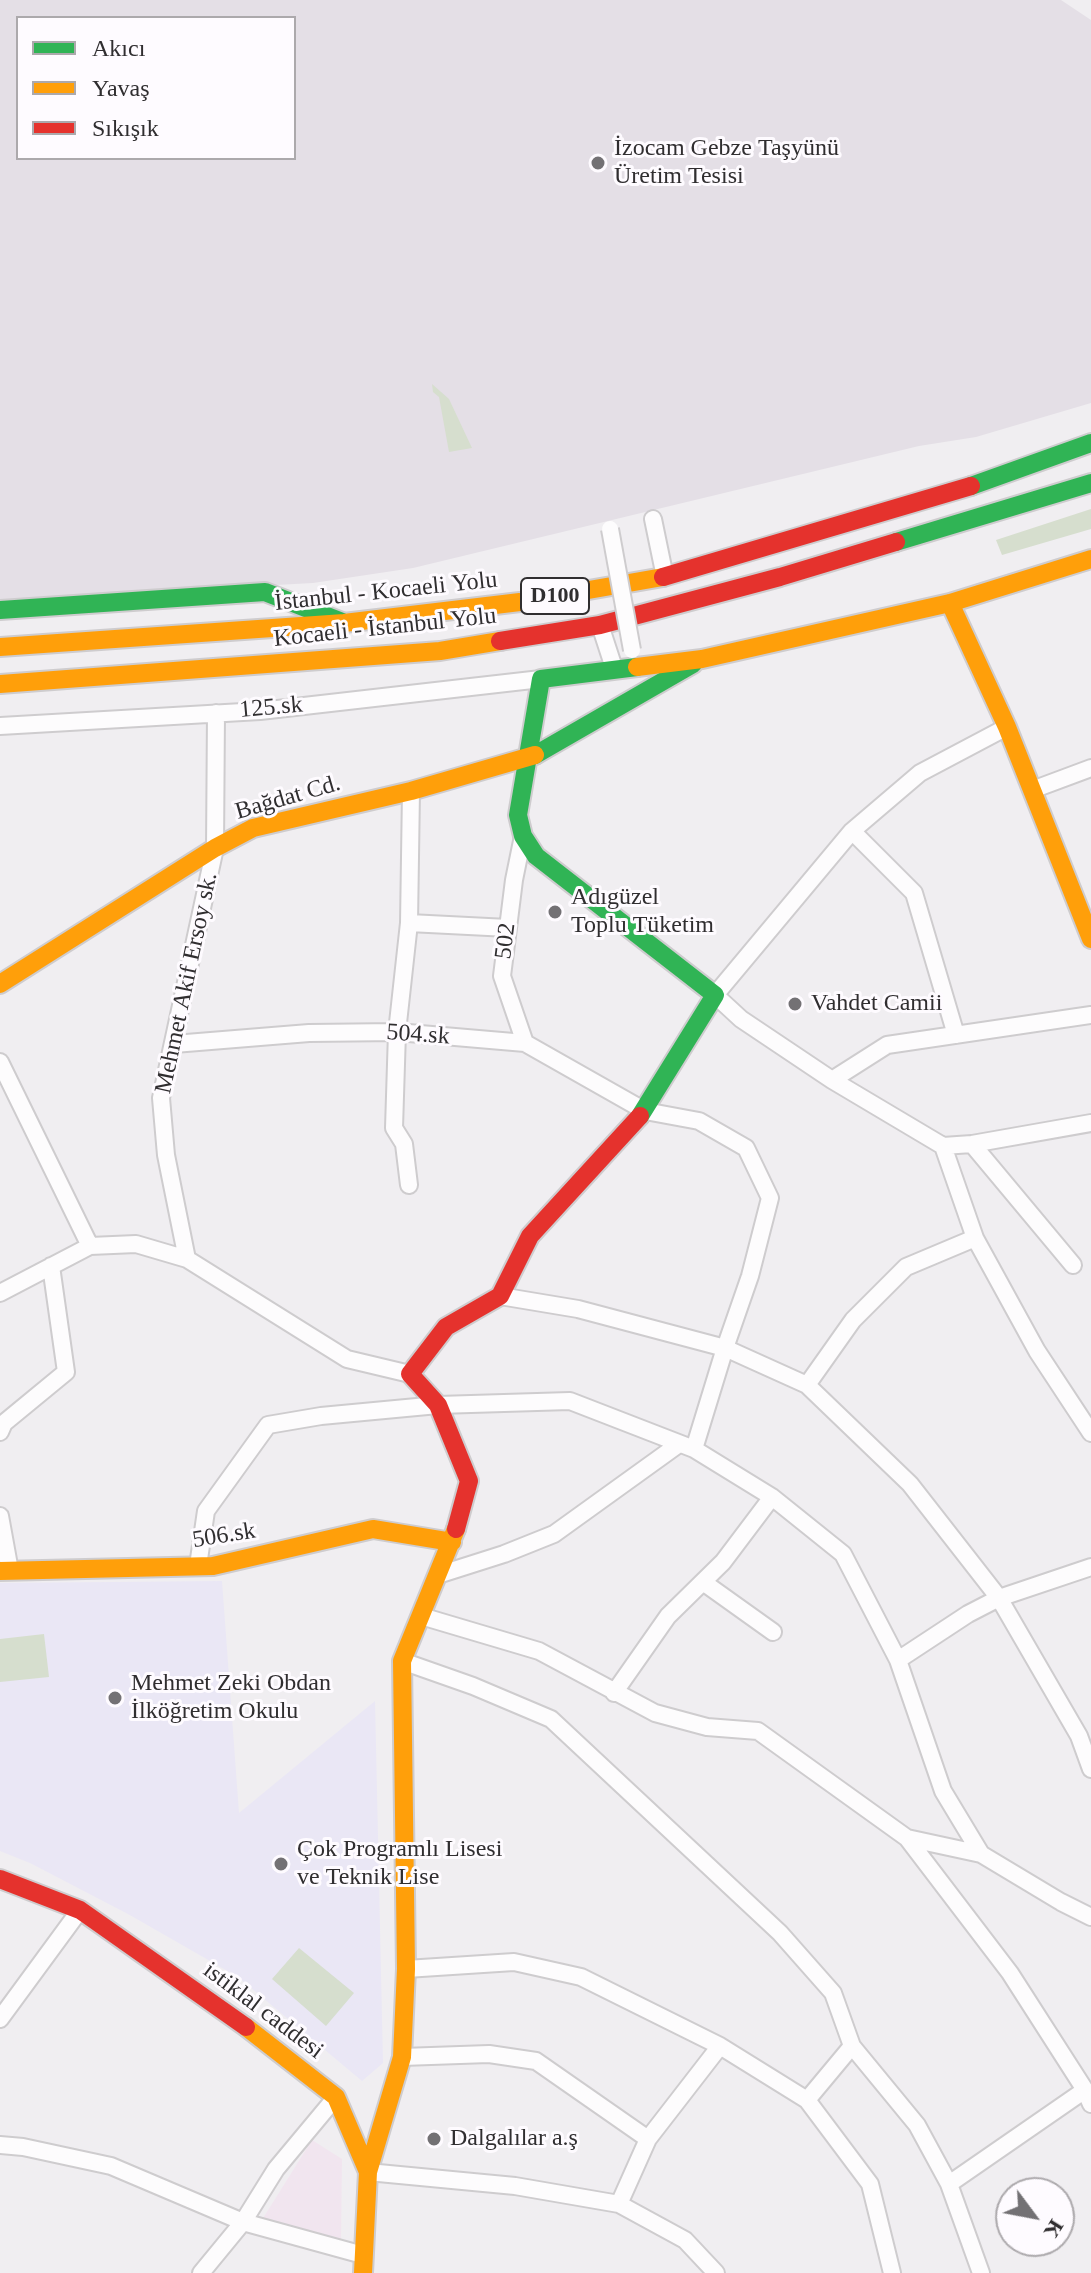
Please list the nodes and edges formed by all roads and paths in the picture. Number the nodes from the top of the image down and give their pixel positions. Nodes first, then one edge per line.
1 (1091, 443) edge
2 (1091, 483) edge
3 (653, 519) dead end
4 (610, 529) dead end
5 (1091, 559) edge
6 (665, 577) junction
7 (950, 603) junction
8 (0, 610) edge
9 (344, 623) junction
10 (600, 625) junction
11 (0, 647) edge
12 (632, 650) dead end
13 (702, 659) junction
14 (614, 668) junction
15 (541, 679) junction
16 (0, 684) edge
17 (216, 713) junction
18 (0, 726) edge
19 (1007, 727) junction
20 (529, 758) junction
21 (1091, 768) edge
22 (1032, 790) junction
23 (411, 791) junction
24 (852, 831) junction
25 (523, 836) junction
26 (215, 848) junction
27 (409, 923) junction
28 (508, 928) junction
29 (1091, 939) edge
30 (0, 984) edge
31 (715, 995) junction
32 (1091, 1015) edge
33 (397, 1032) junction
34 (956, 1035) junction
35 (525, 1043) junction
36 (174, 1044) junction
37 (0, 1062) edge
38 (832, 1080) junction
39 (645, 1111) junction
40 (1091, 1123) edge
41 (972, 1144) junction
42 (943, 1146) junction
43 (409, 1185) dead end
44 (975, 1238) junction
45 (90, 1246) junction
46 (187, 1259) junction
47 (1073, 1265) dead end
48 (51, 1266) junction
49 (0, 1293) edge
50 (500, 1296) junction
51 (725, 1348) junction
52 (410, 1374) junction
53 (807, 1385) junction
54 (438, 1405) junction
55 (0, 1432) edge
56 (1091, 1433) edge
57 (686, 1446) junction
58 (772, 1497) junction
59 (0, 1516) edge
60 (452, 1542) junction
61 (198, 1566) junction
62 (1091, 1567) edge
63 (5, 1571) edge
64 (438, 1575) junction
65 (703, 1582) junction
66 (999, 1598) junction
67 (421, 1616) junction
68 (773, 1632) dead end
69 (898, 1660) junction
70 (402, 1661) junction
71 (614, 1693) junction
72 (1085, 1732) edge
73 (1091, 1769) edge
74 (907, 1838) junction
75 (981, 1854) junction
76 (0, 1879) edge
77 (80, 1910) junction
78 (1091, 1917) edge
79 (406, 1969) junction
80 (0, 2019) edge
81 (720, 2046) junction
82 (852, 2046) junction
83 (402, 2057) junction
84 (336, 2097) junction
85 (1088, 2097) edge
86 (807, 2100) junction
87 (648, 2139) junction
88 (0, 2145) edge
89 (368, 2172) junction
90 (949, 2184) junction
91 (619, 2204) junction
92 (243, 2222) junction
93 (363, 2264) edge
94 (201, 2273) edge
95 (716, 2273) edge
96 (892, 2273) edge
97 (981, 2273) edge

1 - 6 main road, İstanbul - Kocaeli Yolu / D100
2 - 10 main road, Kocaeli - İstanbul Yolu / D100
3 - 6 street
4 - 12 street, bridge
5 - 7 main road
6 - 9 main road, İstanbul - Kocaeli Yolu / D100
7 - 13 main road
7 - 19 main road
8 - 9 main road
9 - 11 main road, İstanbul - Kocaeli Yolu / D100
10 - 14 street
10 - 16 main road, Kocaeli - İstanbul Yolu / D100
13 - 14 main road
13 - 20 main road, Bağdat Cd.
14 - 15 main road
15 - 17 street, 125.sk
15 - 20 main road
17 - 18 street, 125.sk
17 - 26 street, Mehmet Akif Ersoy sk.
19 - 22 main road
19 - 24 street
20 - 23 main road, Bağdat Cd.
20 - 25 main road
21 - 22 street
22 - 29 main road
23 - 26 main road, Bağdat Cd.
23 - 27 street
24 - 31 street
24 - 34 street
25 - 28 street, 502
25 - 31 main road
26 - 30 main road, Bağdat Cd.
26 - 36 street, Mehmet Akif Ersoy sk.
27 - 28 street
27 - 33 street
28 - 35 street, 502
31 - 38 street
31 - 39 main road
32 - 34 street
33 - 35 street, 504.sk
33 - 36 street, 504.sk
33 - 43 street
34 - 38 street
35 - 39 street, 504.sk
36 - 46 street, Mehmet Akif Ersoy sk.
37 - 45 street
38 - 42 street
39 - 50 main road
39 - 51 street, 504.sk
40 - 41 street
41 - 42 street
41 - 47 street
42 - 44 street
44 - 53 street
44 - 56 street
45 - 46 street
45 - 48 street
46 - 52 street
48 - 49 street
48 - 55 street
50 - 51 street
50 - 52 main road
51 - 53 street
51 - 57 street, 504.sk
52 - 54 main road
53 - 66 street
54 - 57 street
54 - 60 main road
54 - 61 street
57 - 58 street
57 - 64 street
58 - 65 street
58 - 69 street
59 - 63 street
60 - 61 main road, 506.sk
60 - 64 main road
61 - 63 main road, 506.sk
62 - 66 street
64 - 67 main road
65 - 68 street
65 - 71 street
66 - 69 street
66 - 72 street
67 - 70 main road
67 - 71 street
69 - 75 street
70 - 79 main road
70 - 82 street
71 - 74 street
72 - 73 street
74 - 75 street
74 - 85 street
75 - 78 street
76 - 77 main road, istiklal caddesi
77 - 80 street
77 - 84 main road, istiklal caddesi
79 - 81 street
79 - 83 main road
81 - 86 street
81 - 87 street
82 - 86 street
82 - 90 street
83 - 87 street
83 - 89 main road
84 - 89 main road, istiklal caddesi
84 - 92 street
85 - 90 street
86 - 96 street
87 - 91 street
88 - 92 street
89 - 91 street
89 - 93 main road, istiklal caddesi
90 - 97 street
91 - 95 street
92 - 93 street
92 - 94 street

